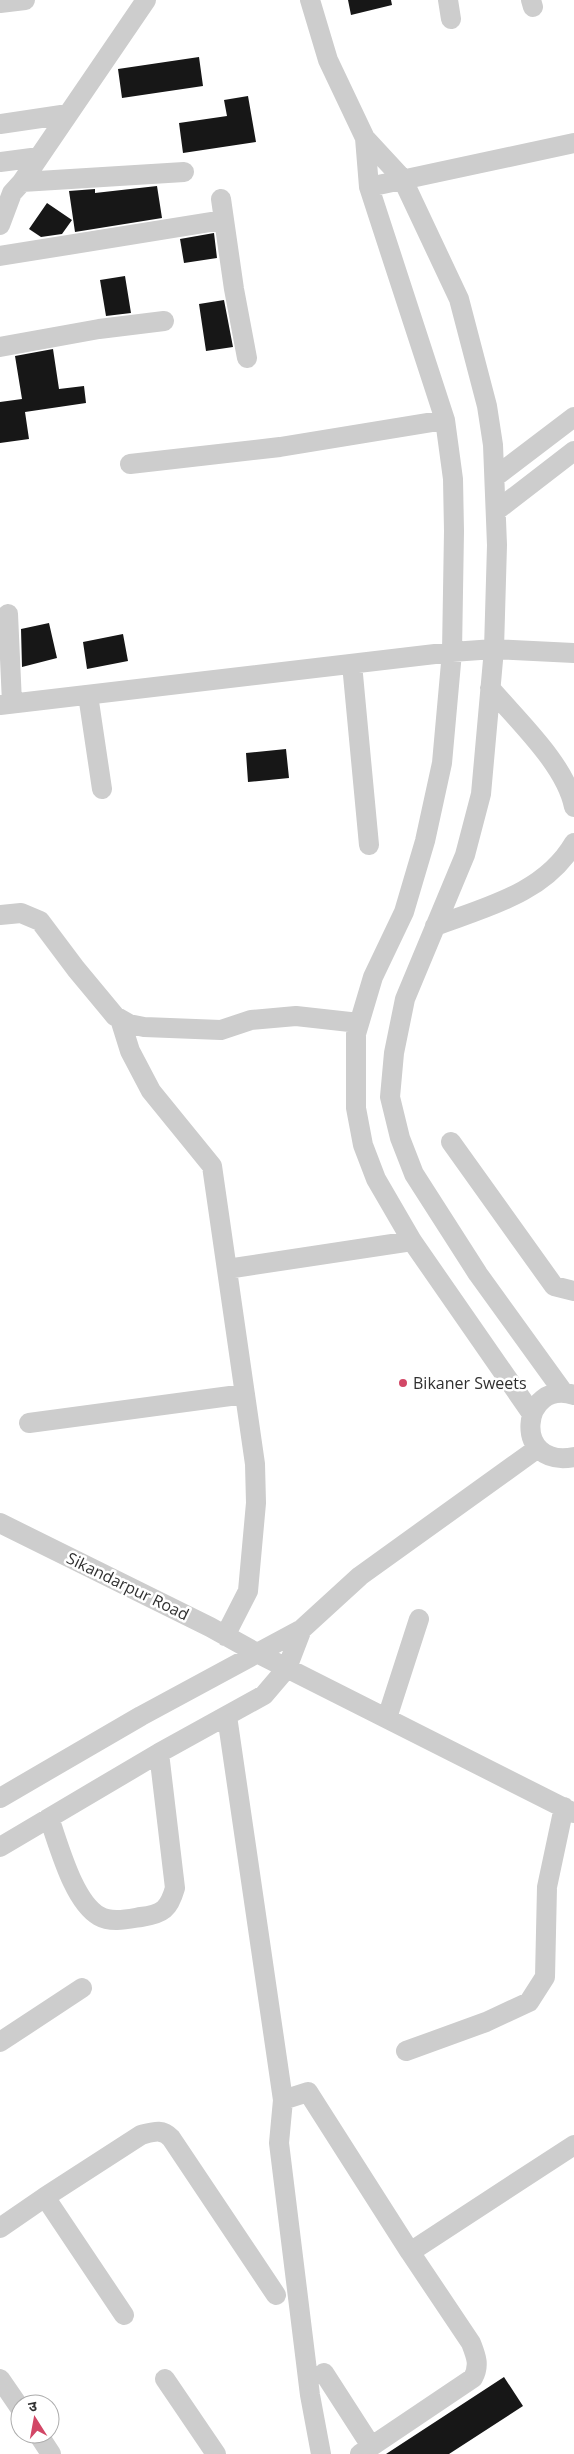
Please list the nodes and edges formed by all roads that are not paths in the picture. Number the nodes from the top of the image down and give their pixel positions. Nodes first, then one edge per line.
1 (25, 0) edge
2 (146, 0) edge
3 (310, 0) edge
4 (0, 3) edge
5 (68, 114) junction
6 (0, 124) edge
7 (365, 138) junction
8 (574, 144) edge
9 (38, 157) junction
10 (0, 162) edge
11 (184, 172) dead end
12 (402, 178) junction
13 (369, 187) junction
14 (11, 193) edge
15 (221, 199) dead end
16 (223, 220) junction
17 (0, 225) edge
18 (0, 256) edge
19 (164, 321) dead end
20 (0, 347) edge
21 (247, 358) dead end
22 (574, 417) edge
23 (445, 420) junction
24 (574, 451) edge
25 (130, 464) dead end
26 (495, 477) junction
27 (496, 511) junction
28 (8, 614) dead end
29 (494, 649) junction
30 (452, 652) junction
31 (574, 653) edge
32 (352, 664) junction
33 (490, 688) junction
34 (88, 695) junction
35 (6, 704) edge
36 (102, 789) dead end
37 (574, 807) edge
38 (574, 843) edge
39 (369, 846) dead end
40 (0, 916) edge
41 (435, 926) junction
42 (120, 1019) junction
43 (359, 1023) junction
44 (451, 1142) dead end
45 (412, 1241) junction
46 (227, 1269) junction
47 (574, 1292) edge
48 (245, 1394) junction
49 (571, 1394) edge
50 (532, 1414) junction
51 (29, 1423) dead end
52 (538, 1448) junction
53 (574, 1456) edge
54 (0, 1523) edge
55 (419, 1619) dead end
56 (302, 1629) junction
57 (225, 1636) junction
58 (255, 1652) junction
59 (287, 1668) junction
60 (228, 1716) junction
61 (388, 1718) junction
62 (160, 1753) junction
63 (0, 1798) edge
64 (569, 1810) edge
65 (49, 1818) junction
66 (0, 1847) edge
67 (82, 1988) dead end
68 (0, 2042) edge
69 (406, 2051) dead end
70 (283, 2100) junction
71 (574, 2145) edge
72 (45, 2197) junction
73 (0, 2228) edge
74 (410, 2252) junction
75 (276, 2295) dead end
76 (124, 2315) dead end
77 (324, 2373) dead end
78 (0, 2378) edge
79 (165, 2379) dead end
80 (11, 2394) edge
81 (366, 2450) edge
82 (216, 2454) edge
83 (321, 2454) edge

1 - 4 street
2 - 5 street
3 - 7 street
5 - 6 street
5 - 9 street
7 - 12 street
7 - 13 street
8 - 12 street
9 - 10 street
9 - 14 street
11 - 14 street
12 - 13 street
12 - 26 street
13 - 23 street
14 - 17 street
15 - 16 street
16 - 18 street
16 - 21 street
19 - 20 street
22 - 26 street
23 - 25 street
23 - 30 street
24 - 27 street
26 - 27 street
27 - 29 street
28 - 35 street
29 - 30 street
29 - 31 street
29 - 33 street
30 - 32 street
30 - 43 street
32 - 34 street
32 - 39 street
33 - 37 street
33 - 41 street
34 - 35 street
34 - 36 street
38 - 41 street
40 - 42 street
41 - 49 street
42 - 43 street
42 - 46 street
43 - 45 street
44 - 47 street
45 - 46 street
45 - 50 street
46 - 48 street
48 - 51 street
48 - 57 street
49 - 50 street
50 - 52 street
52 - 53 street
52 - 56 street
54 - 57 street, Sikandarpur Road
55 - 61 street
56 - 58 street
56 - 59 street
57 - 58 street, Sikandarpur Road
58 - 59 street, Sikandarpur Road
58 - 63 street
59 - 60 street
59 - 61 street, Sikandarpur Road
60 - 62 street
60 - 70 street
61 - 64 street, Sikandarpur Road
62 - 65 street
62 - 65 street
64 - 69 street
65 - 66 street
67 - 68 street
70 - 74 street
70 - 83 street
71 - 74 street
72 - 73 street
72 - 75 street
72 - 76 street
74 - 81 street
77 - 81 street
78 - 80 street
79 - 82 street

